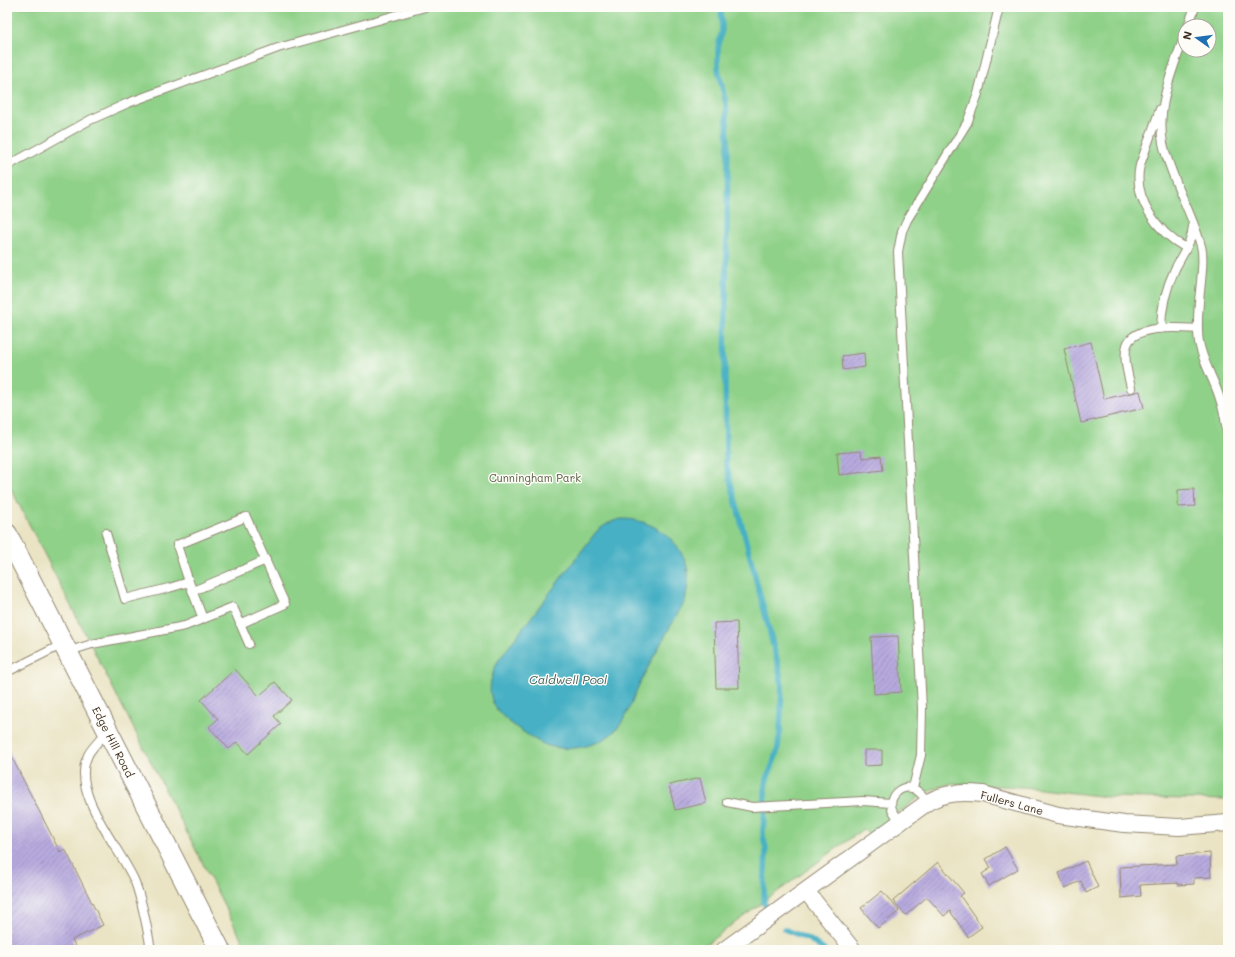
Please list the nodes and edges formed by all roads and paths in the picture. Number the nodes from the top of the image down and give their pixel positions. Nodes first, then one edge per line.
1 (425, 7) edge
2 (999, 7) edge
3 (1195, 7) edge
4 (1191, 18) edge
5 (1177, 58) edge
6 (1167, 87) junction
7 (7, 166) edge
8 (1193, 224) junction
9 (1186, 248) junction
10 (1161, 329) junction
11 (1198, 329) junction
12 (1131, 388) dead end
13 (1228, 444) edge
14 (106, 533) dead end
15 (7, 534) edge
16 (266, 560) junction
17 (189, 582) junction
18 (193, 591) junction
19 (203, 618) junction
20 (240, 624) junction
21 (249, 644) dead end
22 (66, 649) junction
23 (7, 672) edge
24 (108, 731) junction
25 (912, 788) junction
26 (727, 802) dead end
27 (928, 802) junction
28 (891, 803) junction
29 (901, 822) junction
30 (1228, 823) edge
31 (806, 891) junction
32 (151, 950) edge
33 (220, 950) edge
34 (724, 950) edge
35 (853, 950) edge

1 - 7 lane
2 - 25 lane
3 - 4 lane
5 - 6 lane
6 - 8 lane
6 - 9 lane
8 - 9 lane
8 - 11 lane
9 - 10 lane
10 - 11 lane
10 - 12 lane
11 - 13 lane
14 - 17 lane
15 - 22 street, Edge Hill Road
16 - 17 lane
16 - 18 lane
16 - 20 lane
17 - 18 lane
18 - 19 lane
19 - 20 lane
19 - 22 lane
20 - 21 lane
22 - 23 lane
22 - 24 street, Edge Hill Road
24 - 32 lane
24 - 33 street, Edge Hill Road
25 - 27 lane
25 - 28 lane
26 - 28 lane
27 - 29 street, Fullers Lane
27 - 30 street, Fullers Lane
28 - 29 lane
29 - 31 street, Fullers Lane
31 - 34 street, Fullers Lane
31 - 35 street

